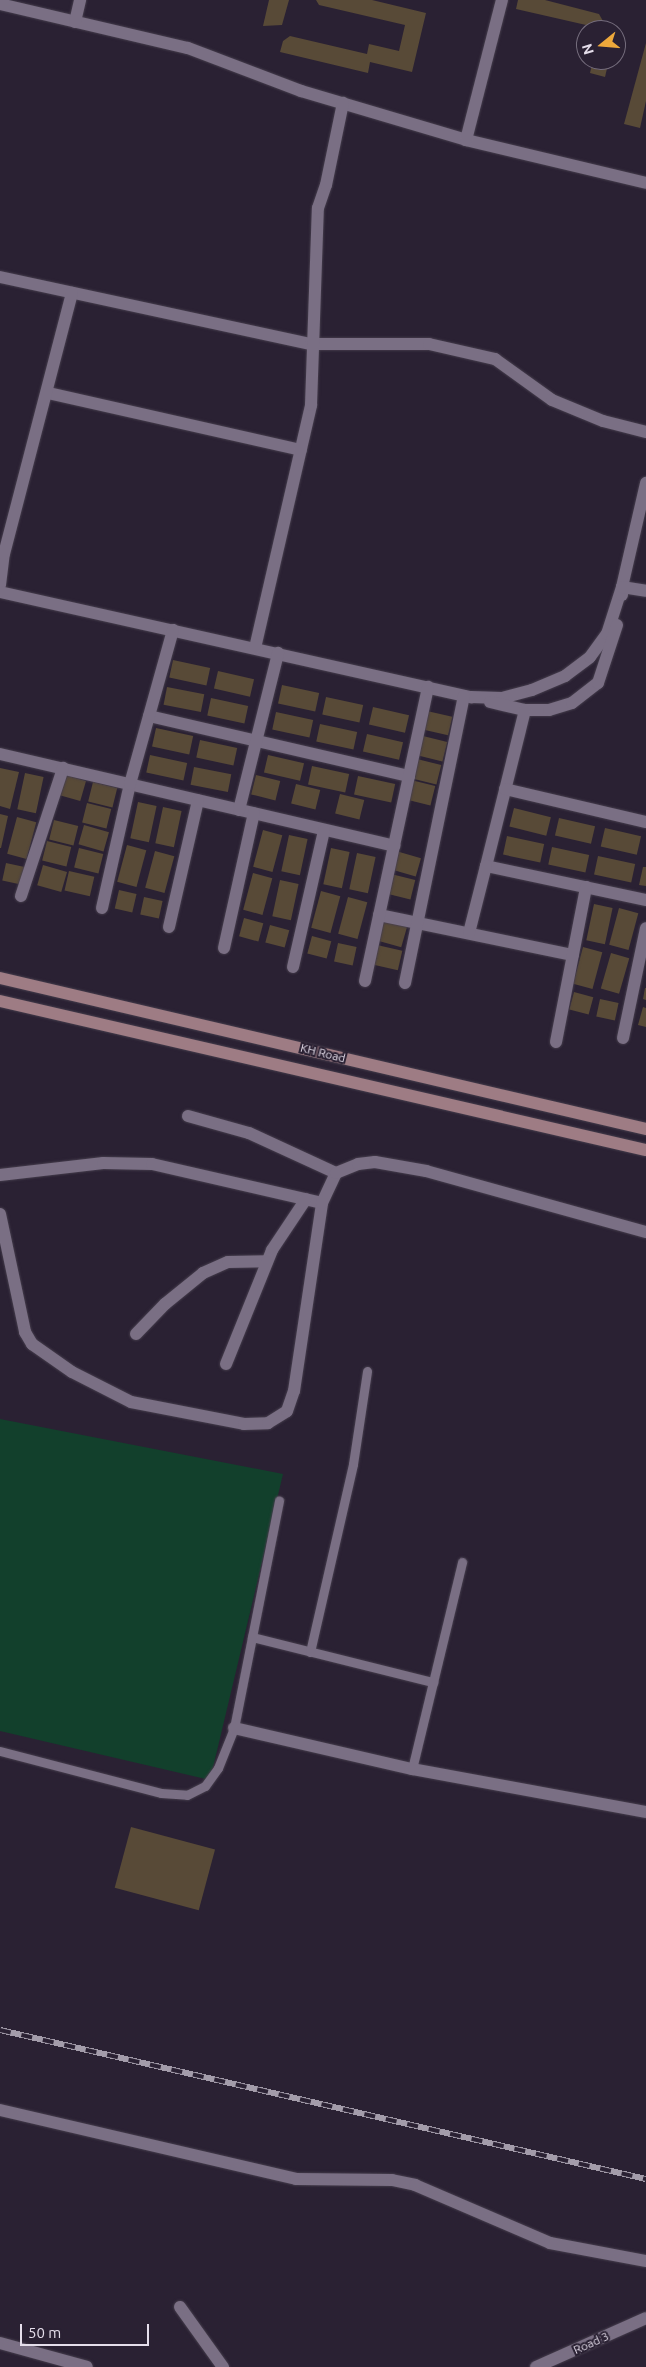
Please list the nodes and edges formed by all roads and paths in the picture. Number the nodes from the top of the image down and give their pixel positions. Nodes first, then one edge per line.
1 (80, 0) edge
2 (502, 0) edge
3 (0, 4) edge
4 (75, 22) junction
5 (343, 103) junction
6 (466, 140) junction
7 (646, 183) edge
8 (0, 277) edge
9 (72, 293) junction
10 (311, 344) junction
11 (48, 393) junction
12 (646, 432) edge
13 (301, 450) junction
14 (646, 483) edge
15 (0, 585) edge
16 (622, 587) junction
17 (646, 591) edge
18 (0, 592) edge
19 (173, 630) junction
20 (255, 648) junction
21 (278, 653) junction
22 (428, 688) junction
23 (467, 696) junction
24 (525, 710) junction
25 (149, 716) junction
26 (256, 741) junction
27 (0, 754) edge
28 (63, 768) junction
29 (409, 776) junction
30 (130, 784) junction
31 (505, 789) junction
32 (198, 800) junction
33 (239, 810) junction
34 (254, 813) junction
35 (646, 822) edge
36 (324, 830) junction
37 (394, 846) junction
38 (486, 866) junction
39 (586, 887) junction
40 (21, 896) dead end
41 (646, 900) edge
42 (102, 908) dead end
43 (379, 915) junction
44 (417, 923) junction
45 (169, 926) dead end
46 (646, 928) edge
47 (469, 933) junction
48 (224, 948) dead end
49 (573, 955) junction
50 (293, 967) dead end
51 (0, 978) edge
52 (365, 981) dead end
53 (406, 983) dead end
54 (0, 1001) edge
55 (623, 1038) dead end
56 (556, 1042) dead end
57 (188, 1116) dead end
58 (646, 1129) edge
59 (646, 1150) edge
60 (336, 1173) junction
61 (0, 1176) edge
62 (306, 1199) junction
63 (322, 1203) junction
64 (0, 1214) edge
65 (646, 1232) edge
66 (268, 1261) junction
67 (136, 1334) dead end
68 (226, 1364) dead end
69 (367, 1372) dead end
70 (279, 1500) dead end
71 (462, 1562) dead end
72 (252, 1637) junction
73 (310, 1652) junction
74 (433, 1682) junction
75 (234, 1728) junction
76 (0, 1751) edge
77 (412, 1769) junction
78 (646, 1812) edge
79 (0, 2110) edge
80 (646, 2261) edge
81 (180, 2307) dead end
82 (646, 2318) edge
83 (0, 2343) edge
84 (87, 2367) edge
85 (224, 2367) edge
86 (536, 2367) edge

1 - 4 street
2 - 6 street
3 - 4 street
4 - 5 street
5 - 6 street
5 - 10 street
6 - 7 street
8 - 9 street
9 - 10 street
9 - 11 street
10 - 12 street
10 - 13 street
11 - 13 street
11 - 15 street
13 - 20 street
14 - 16 street
16 - 17 street
16 - 23 street
16 - 24 street
18 - 19 street
19 - 20 street
19 - 25 street
20 - 21 street
21 - 22 street
21 - 26 street
22 - 23 street
22 - 29 street
23 - 24 street
23 - 44 street
24 - 31 street
25 - 26 street
25 - 30 street
26 - 29 street
26 - 33 street
27 - 28 street
28 - 30 street
28 - 40 street
29 - 37 street
30 - 32 street
30 - 42 street
31 - 35 street
31 - 38 street
32 - 33 street
32 - 45 street
33 - 34 street
34 - 36 street
34 - 48 street
36 - 37 street
36 - 50 street
37 - 43 street
38 - 39 street
38 - 47 street
39 - 41 street
39 - 49 street
43 - 44 street
43 - 52 street
44 - 47 street
44 - 53 street
46 - 55 street
47 - 49 street
49 - 56 street
51 - 58 main road, KH Road
54 - 59 main road, KH Road
57 - 60 street
60 - 63 street
60 - 65 street
61 - 62 street
62 - 63 street
62 - 66 street
63 - 64 street
66 - 67 street
66 - 68 street
69 - 73 lane
70 - 72 lane
71 - 74 lane
72 - 73 lane
72 - 75 lane
73 - 74 lane
74 - 77 lane
75 - 76 lane
75 - 77 street
77 - 78 street
79 - 80 street
81 - 85 street
82 - 86 street, Road 3
83 - 84 street

